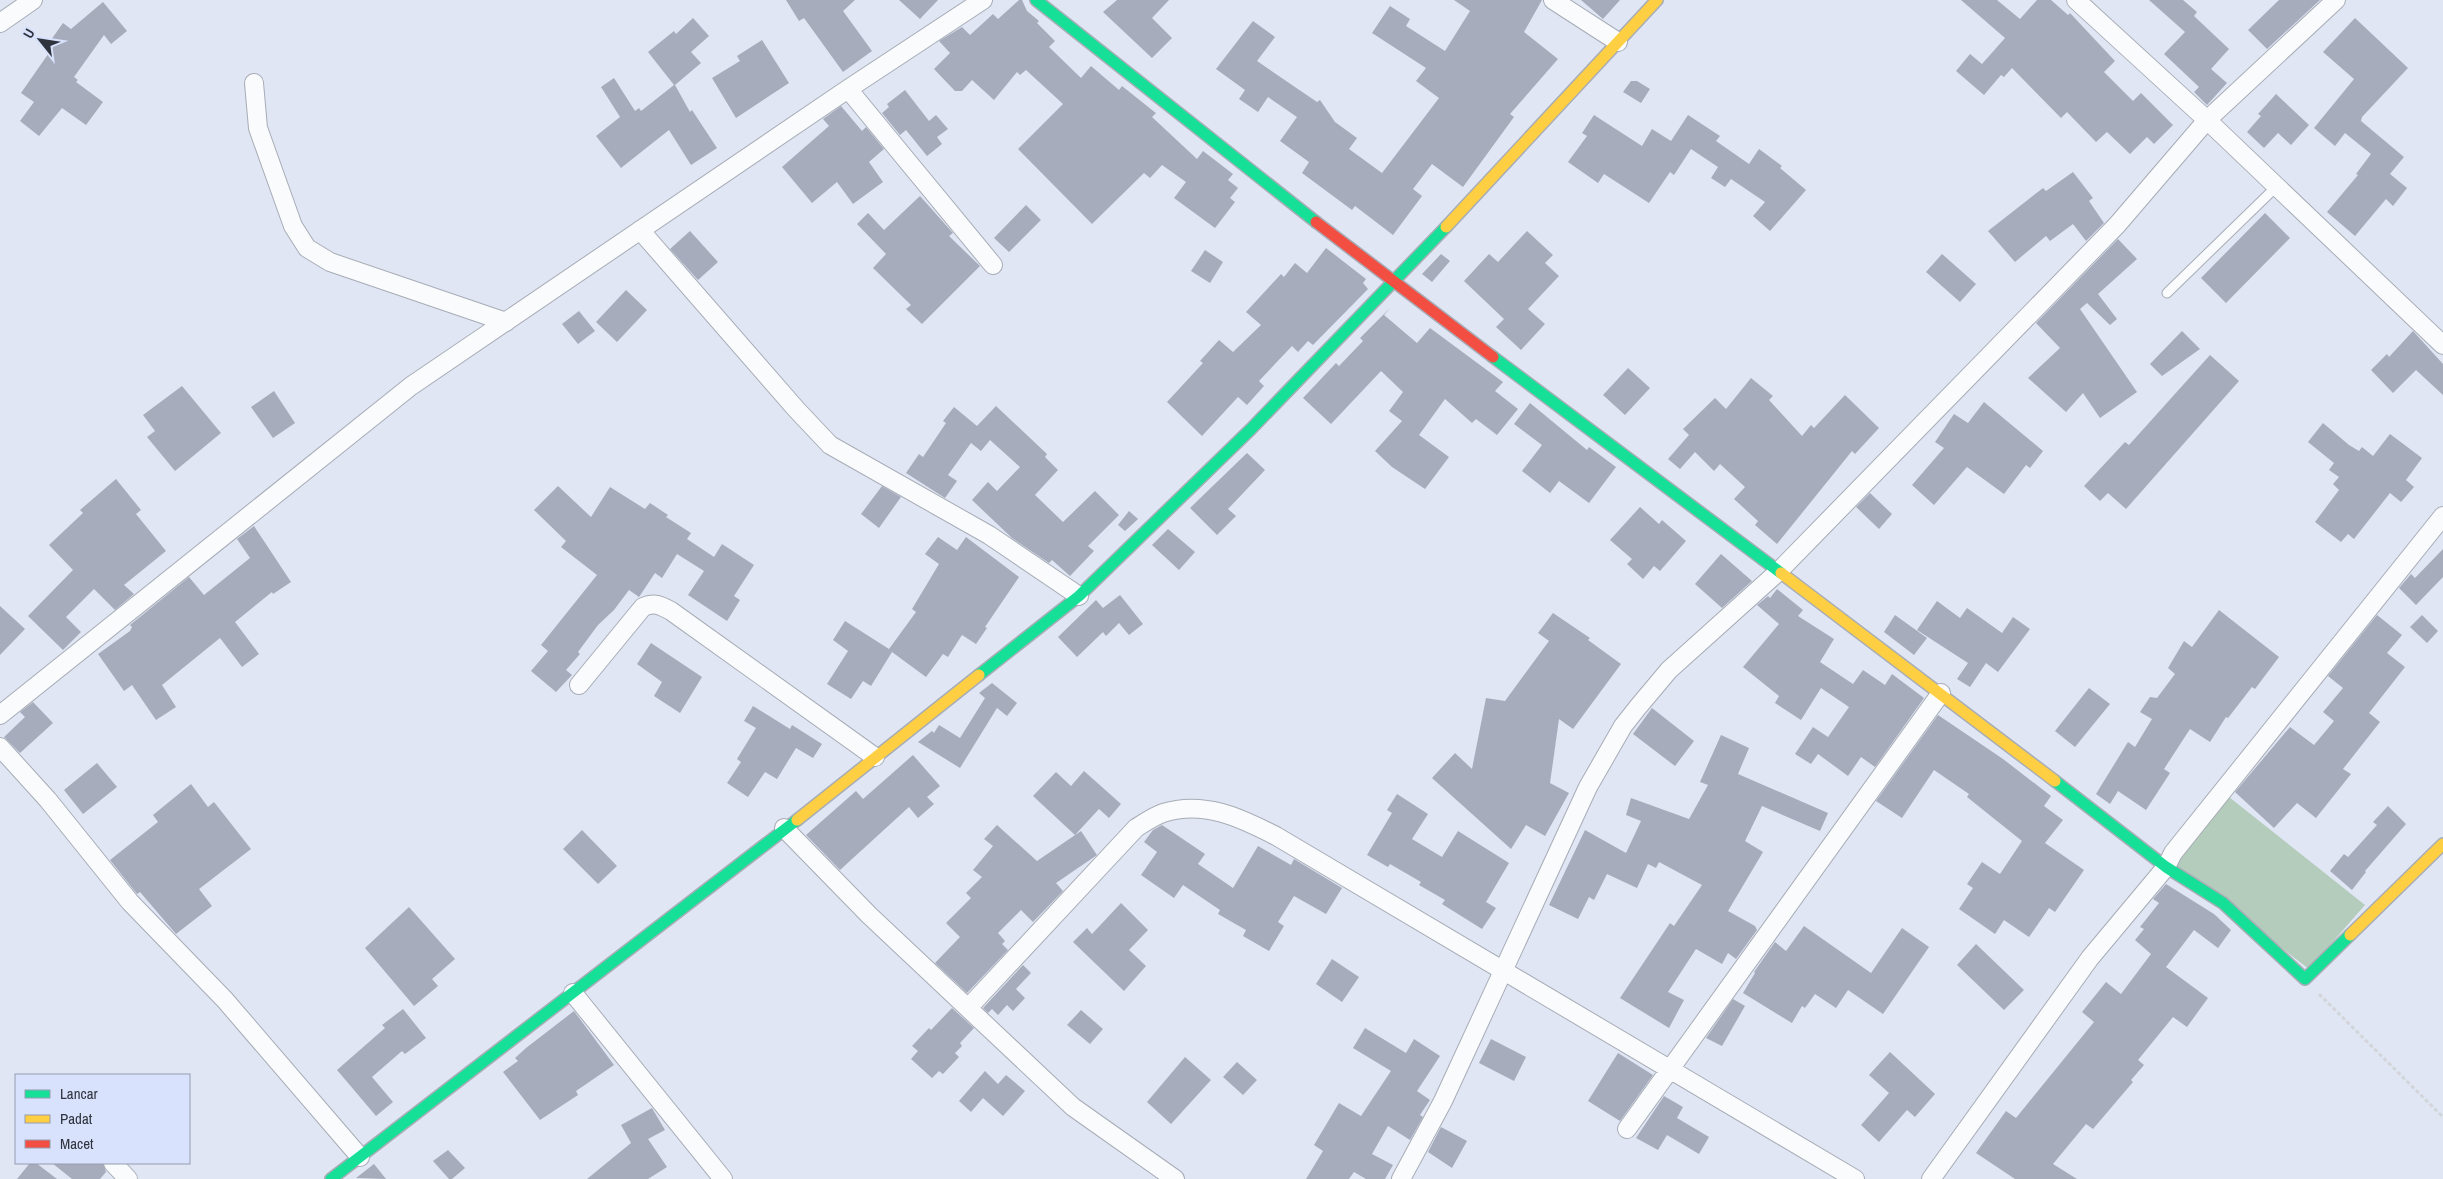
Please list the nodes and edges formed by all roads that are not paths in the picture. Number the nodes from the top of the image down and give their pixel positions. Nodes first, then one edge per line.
1 (32, 0) edge
2 (983, 0) edge
3 (1036, 0) edge
4 (1553, 0) edge
5 (1657, 0) edge
6 (2076, 0) edge
7 (2336, 0) edge
8 (0, 23) edge
9 (1618, 42) junction
10 (254, 83) dead end
11 (848, 89) junction
12 (2207, 120) junction
13 (2276, 187) junction
14 (640, 230) junction
15 (993, 266) dead end
16 (1394, 283) junction
17 (2167, 293) dead end
18 (506, 322) junction
19 (2443, 345) edge
20 (2443, 516) edge
21 (1778, 572) junction
22 (1079, 596) junction
23 (579, 685) dead end
24 (1941, 694) junction
25 (0, 715) edge
26 (0, 747) edge
27 (875, 757) junction
28 (784, 828) junction
29 (2443, 844) edge
30 (2166, 867) junction
31 (1503, 971) junction
32 (573, 993) junction
33 (968, 1008) junction
34 (1668, 1070) junction
35 (1627, 1129) dead end
36 (360, 1157) junction
37 (114, 1164) edge
38 (128, 1179) edge
39 (331, 1179) edge
40 (723, 1179) edge
41 (1174, 1179) edge
42 (1401, 1179) edge
43 (1854, 1179) edge
44 (1930, 1179) edge

1 - 8 street
2 - 11 street
3 - 16 street
4 - 9 street
5 - 9 street
6 - 12 street
7 - 12 street
9 - 16 street
10 - 18 street
11 - 14 street
11 - 15 street
12 - 13 street
12 - 21 street
13 - 17 lane
13 - 19 street
14 - 18 street
14 - 22 street
16 - 21 street
16 - 22 street
18 - 25 street
20 - 30 street
21 - 24 street
21 - 31 street
22 - 27 street
23 - 27 street
24 - 30 street
24 - 34 street
26 - 36 street
27 - 28 street
28 - 32 street
28 - 33 street
29 - 30 street
30 - 44 street
31 - 33 street
31 - 34 street
31 - 42 street
32 - 36 street
32 - 40 street
33 - 41 street
34 - 35 street
34 - 43 street
36 - 39 street
37 - 38 street

